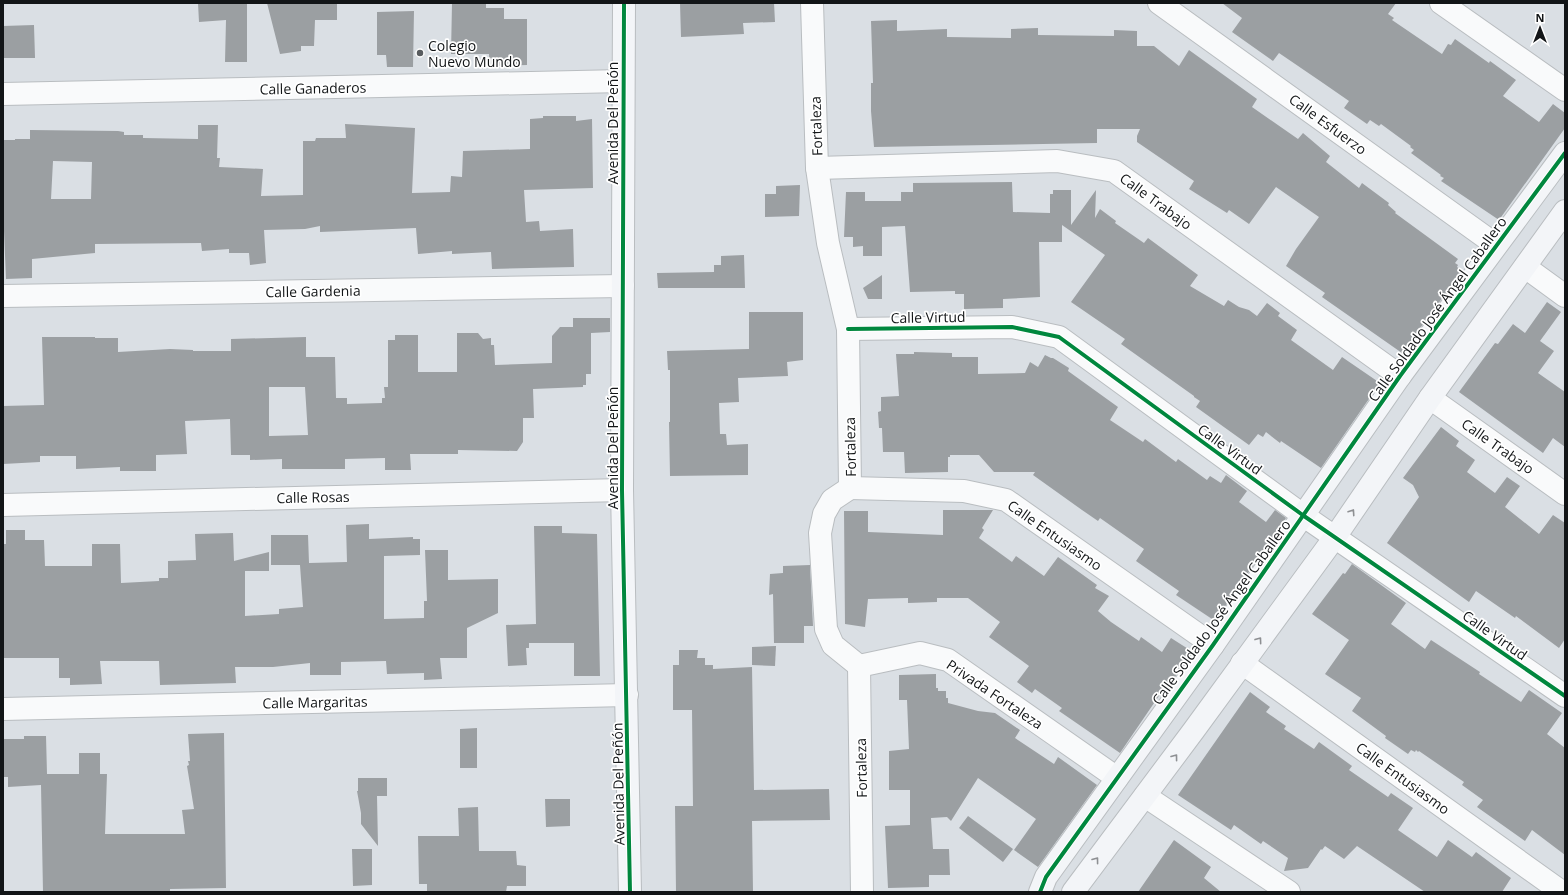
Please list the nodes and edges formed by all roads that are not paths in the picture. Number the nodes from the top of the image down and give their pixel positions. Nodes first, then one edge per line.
1 (624, 3) edge
2 (812, 3) edge
3 (829, 3) edge
4 (1159, 3) edge
5 (1441, 3) edge
6 (623, 81) junction
7 (1565, 90) edge
8 (3, 94) edge
9 (1565, 153) edge
10 (817, 168) junction
11 (1565, 211) edge
12 (1496, 245) junction
13 (1525, 267) junction
14 (623, 286) junction
15 (3, 296) edge
16 (1565, 296) edge
17 (848, 329) junction
18 (1400, 376) junction
19 (1430, 398) junction
20 (850, 488) junction
21 (622, 490) junction
22 (1565, 494) edge
23 (3, 505) edge
24 (1304, 516) junction
25 (1335, 537) junction
26 (1213, 645) junction
27 (1242, 663) junction
28 (859, 666) junction
29 (628, 695) junction
30 (1565, 696) edge
31 (3, 709) edge
32 (1117, 778) junction
33 (1145, 796) junction
34 (1565, 891) edge
35 (630, 892) edge
36 (862, 892) edge
37 (1040, 892) edge
38 (1074, 892) edge
39 (1289, 892) edge

1 - 6 street, Avenida Del Peñón
2 - 3 street
2 - 10 street, Fortaleza
4 - 12 street, Calle Esfuerzo
5 - 7 street
6 - 8 street, Calle Ganaderos
6 - 14 street, Avenida Del Peñón
9 - 12 street, Calle Soldado José Ángel Caballero
10 - 17 street, Fortaleza
10 - 18 street, Calle Trabajo
11 - 13 street
12 - 18 street, Calle Soldado José Ángel Caballero
13 - 16 street
13 - 19 street
14 - 15 street, Calle Gardenia
14 - 21 street, Avenida Del Peñón
17 - 20 street, Fortaleza
17 - 24 street, Calle Virtud
18 - 24 street, Calle Soldado José Ángel Caballero
19 - 22 street, Calle Trabajo
25 -> 19 street
20 - 26 street, Calle Entusiasmo
20 - 28 street, Fortaleza
21 - 23 street, Calle Rosas
21 - 29 street, Avenida Del Peñón
24 - 25 street, Calle Virtud
24 - 26 street, Calle Soldado José Ángel Caballero
27 -> 25 street
25 - 30 street, Calle Virtud
26 - 32 street, Calle Soldado José Ángel Caballero
33 -> 27 street
27 - 34 street, Calle Entusiasmo
28 - 32 street, Privada Fortaleza
28 - 36 street, Fortaleza
29 - 31 street, Calle Margaritas
29 - 35 street, Avenida Del Peñón
32 - 37 street, Calle Soldado José Ángel Caballero
38 -> 33 street
33 - 39 street

